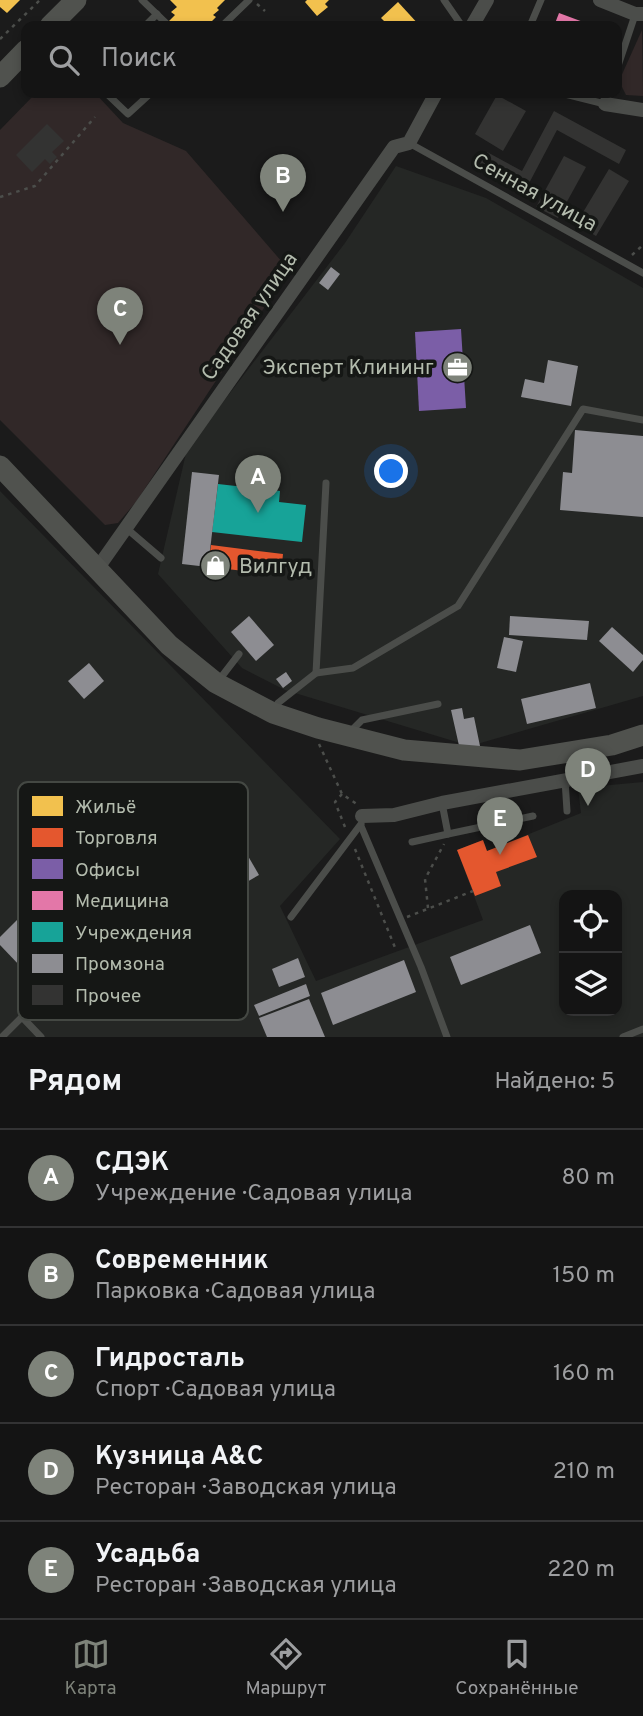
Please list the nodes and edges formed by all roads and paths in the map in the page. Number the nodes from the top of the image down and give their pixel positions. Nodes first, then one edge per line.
1 (40, 0) edge
2 (76, 0) edge
3 (142, 0) edge
4 (251, 0) edge
5 (444, 0) edge
6 (486, 0) edge
7 (541, 0) edge
8 (600, 0) edge
9 (265, 11) dead end
10 (157, 14) junction
11 (639, 14) edge
12 (55, 21) edge
13 (150, 21) edge
14 (164, 21) edge
15 (228, 21) edge
16 (459, 21) edge
17 (475, 21) edge
18 (532, 21) edge
19 (0, 39) edge
20 (21, 55) edge
21 (622, 56) edge
22 (0, 77) edge
23 (111, 98) edge
24 (146, 98) edge
25 (433, 98) edge
26 (607, 98) edge
27 (643, 110) edge
28 (95, 117) dead end
29 (409, 143) junction
30 (0, 197) edge
31 (643, 245) edge
32 (624, 262) junction
33 (643, 273) edge
34 (643, 420) edge
35 (0, 466) edge
36 (326, 483) dead end
37 (128, 521) junction
38 (161, 558) dead end
39 (97, 569) junction
40 (239, 654) dead end
41 (316, 673) junction
42 (216, 683) junction
43 (438, 704) dead end
44 (272, 713) junction
45 (346, 735) junction
46 (643, 735) edge
47 (315, 737) dead end
48 (643, 766) edge
49 (565, 779) junction
50 (342, 794) junction
51 (442, 803) junction
52 (567, 811) dead end
53 (533, 816) dead end
54 (365, 819) junction
55 (448, 834) junction
56 (351, 839) junction
57 (412, 842) dead end
58 (473, 891) dead end
59 (428, 908) junction
60 (291, 917) dead end
61 (400, 919) junction
62 (396, 950) dead end
63 (19, 1020) edge
64 (25, 1020) edge
65 (643, 1029) edge
66 (2, 1037) edge
67 (41, 1037) edge
68 (447, 1037) edge
69 (623, 1037) edge

1 - 19 path
2 - 12 main road
3 - 10 lane
4 - 9 path
4 - 15 lane
5 - 16 lane
6 - 17 street
7 - 18 lane
8 - 11 street
10 - 13 lane
10 - 14 lane
11 - 21 lane
20 - 22 main road
23 - 24 lane
25 - 29 street, Садовая улица
26 - 27 street
28 - 30 path
29 - 32 lane, Сенная улица
29 - 37 street, Садовая улица
31 - 32 path
32 - 33 lane, Сенная улица
34 - 41 lane
35 - 39 main road
36 - 41 lane
37 - 38 lane
37 - 39 street, Садовая улица
39 - 42 main road
40 - 42 lane
41 - 44 lane
42 - 44 main road
43 - 45 lane
44 - 45 main road
45 - 46 main road
47 - 50 path
48 - 49 street
49 - 51 street
49 - 52 lane
50 - 54 path
50 - 56 path
51 - 54 street
51 - 55 lane
53 - 55 lane
54 - 56 lane
54 - 61 lane
55 - 57 lane
55 - 59 path
56 - 60 lane
56 - 62 path
58 - 59 path
59 - 61 path
61 - 68 lane
63 - 66 lane
64 - 67 lane
65 - 69 lane

